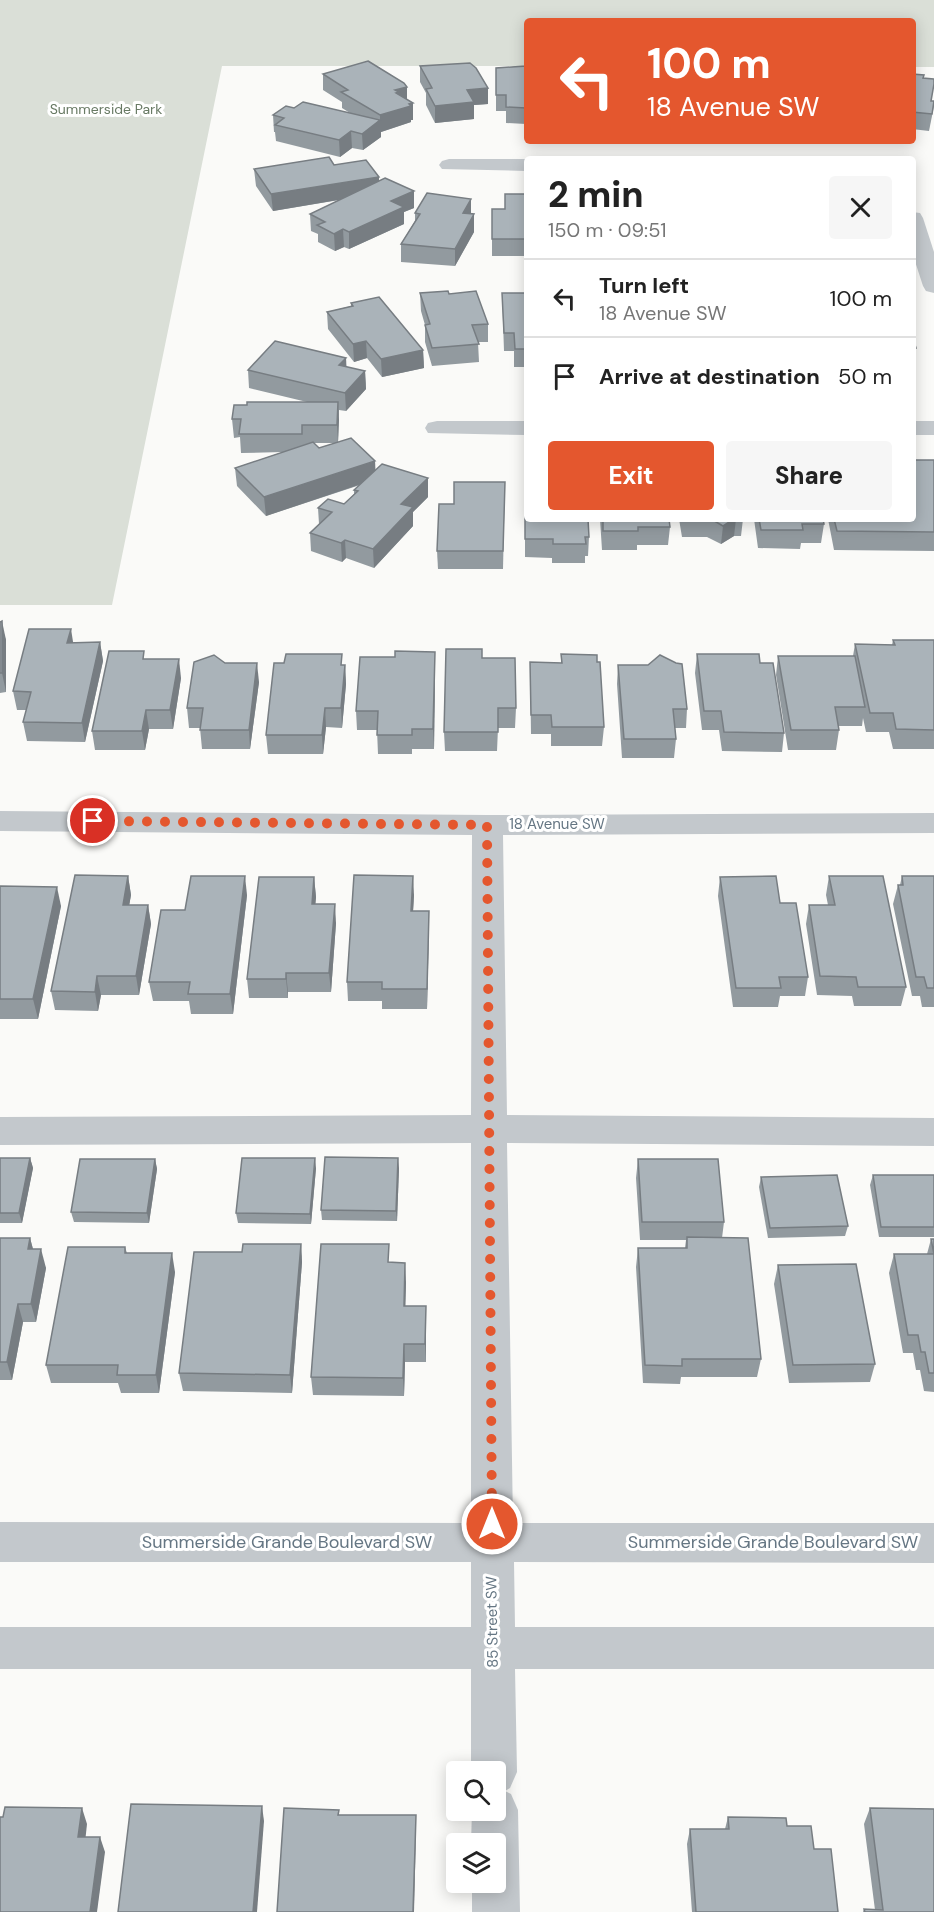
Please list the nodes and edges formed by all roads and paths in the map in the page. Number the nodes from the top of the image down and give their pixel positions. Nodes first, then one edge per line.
1 (449, 165) dead end
2 (524, 165) edge
3 (916, 230) edge
4 (934, 286) edge
5 (437, 428) dead end
6 (524, 428) edge
7 (916, 428) edge
8 (934, 428) edge
9 (0, 821) edge
10 (934, 823) edge
11 (487, 825) junction
12 (488, 1129) junction
13 (0, 1131) edge
14 (934, 1132) edge
15 (0, 1542) edge
16 (492, 1542) junction
17 (934, 1543) edge
18 (0, 1648) edge
19 (934, 1648) edge
20 (493, 1649) junction
21 (494, 1761) edge
22 (496, 1893) edge
23 (496, 1912) edge

1 - 2 street
3 - 4 street
5 - 6 street
7 - 8 street
9 - 11 street, 18 Avenue SW
10 - 11 street, 18 Avenue SW
11 - 12 street, 85 Street SW
12 - 13 street
12 - 14 street
12 - 16 street, 85 Street SW
15 - 16 street, Summerside Grande Boulevard SW
16 - 17 street, Summerside Grande Boulevard SW
16 - 20 street, 85 Street SW
18 - 20 street
19 - 20 street
20 - 21 street, 85 Street SW
22 - 23 street

